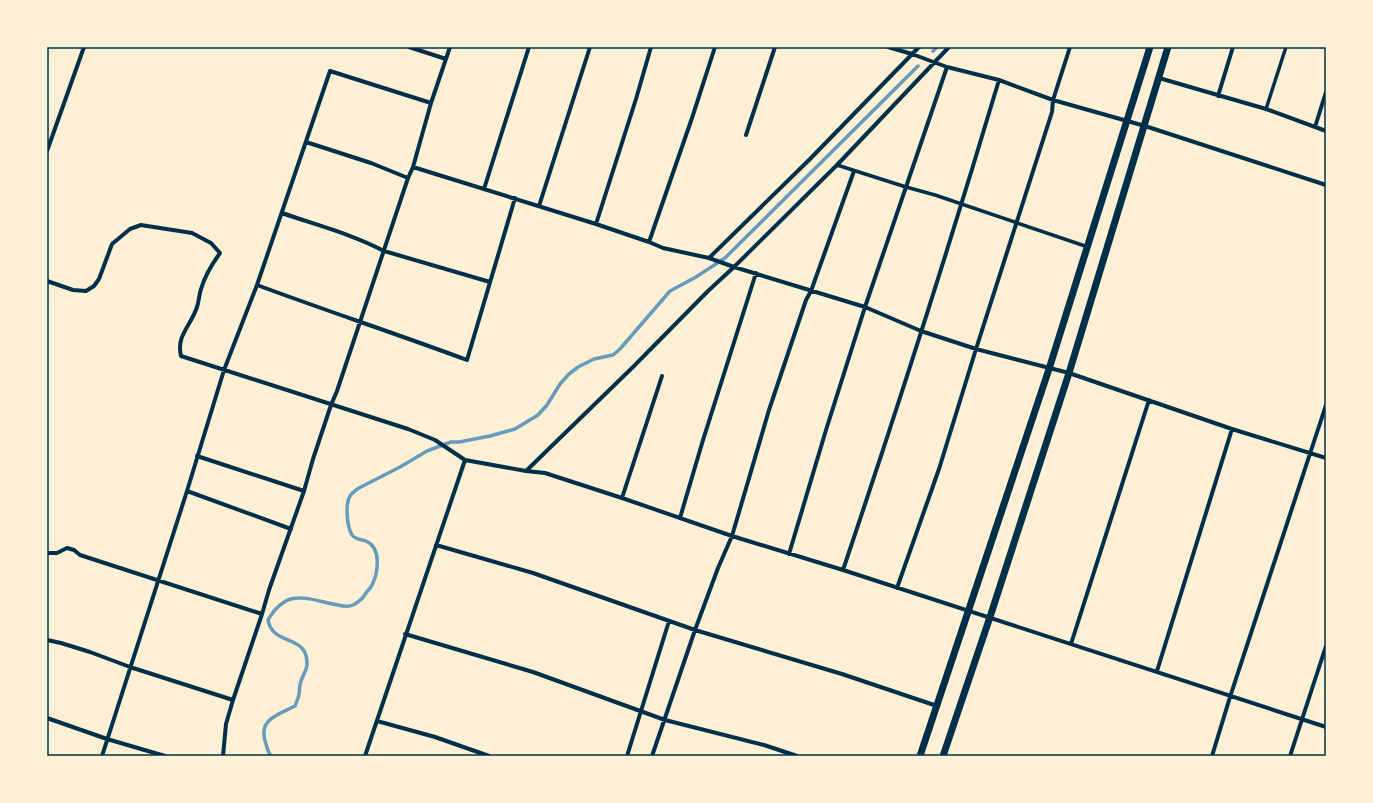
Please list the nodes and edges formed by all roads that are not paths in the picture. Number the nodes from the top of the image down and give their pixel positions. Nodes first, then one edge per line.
1 (84, 47) edge
2 (409, 47) edge
3 (450, 47) edge
4 (529, 47) edge
5 (590, 47) edge
6 (651, 47) edge
7 (715, 47) edge
8 (775, 47) edge
9 (888, 47) edge
10 (919, 47) edge
11 (949, 47) edge
12 (1070, 47) edge
13 (1150, 47) edge
14 (1168, 47) edge
15 (1233, 47) edge
16 (1286, 47) edge
17 (912, 54) junction
18 (446, 59) junction
19 (934, 62) junction
20 (947, 67) junction
21 (1158, 78) junction
22 (999, 80) junction
23 (1326, 92) edge
24 (1218, 96) junction
25 (1053, 100) junction
26 (431, 103) junction
27 (1266, 109) junction
28 (1127, 122) junction
29 (1144, 126) junction
30 (1315, 127) junction
31 (1326, 130) edge
32 (746, 135) dead end
33 (306, 142) junction
34 (47, 151) edge
35 (836, 165) junction
36 (413, 167) junction
37 (854, 171) junction
38 (408, 178) junction
39 (1326, 185) edge
40 (906, 187) junction
41 (484, 189) junction
42 (515, 198) junction
43 (962, 204) junction
44 (539, 206) junction
45 (282, 214) junction
46 (1017, 223) junction
47 (596, 224) junction
48 (649, 242) junction
49 (1088, 247) junction
50 (384, 251) junction
51 (709, 258) junction
52 (734, 267) junction
53 (756, 273) junction
54 (47, 281) edge
55 (490, 282) junction
56 (257, 285) junction
57 (810, 291) junction
58 (865, 307) junction
59 (360, 322) junction
60 (921, 331) junction
61 (976, 349) junction
62 (1049, 369) junction
63 (224, 370) junction
64 (1069, 373) junction
65 (662, 376) dead end
66 (1149, 400) junction
67 (331, 405) junction
68 (1326, 405) edge
69 (1232, 429) junction
70 (1310, 453) junction
71 (197, 456) junction
72 (1326, 458) edge
73 (465, 460) junction
74 (526, 471) junction
75 (304, 491) junction
76 (187, 492) junction
77 (622, 498) junction
78 (680, 518) junction
79 (291, 529) junction
80 (732, 536) junction
81 (436, 545) junction
82 (47, 554) edge
83 (790, 554) junction
84 (843, 570) junction
85 (158, 580) junction
86 (897, 588) junction
87 (969, 611) junction
88 (262, 614) junction
89 (990, 617) junction
90 (669, 621) junction
91 (695, 630) junction
92 (405, 634) junction
93 (47, 640) edge
94 (1071, 644) junction
95 (1326, 646) edge
96 (130, 667) junction
97 (1157, 671) junction
98 (1230, 697) junction
99 (233, 700) junction
100 (937, 706) junction
101 (640, 711) junction
102 (47, 718) edge
103 (1302, 719) junction
104 (665, 720) junction
105 (377, 721) junction
106 (1326, 727) edge
107 (107, 739) junction
108 (102, 756) edge
109 (165, 756) edge
110 (223, 756) edge
111 (365, 756) edge
112 (489, 756) edge
113 (627, 756) edge
114 (652, 756) edge
115 (797, 756) edge
116 (920, 756) edge
117 (943, 756) edge
118 (1212, 756) edge
119 (1290, 756) edge

1 - 34 street
2 - 18 street
3 - 18 street
4 - 41 street
5 - 44 street
6 - 47 street
7 - 48 street
8 - 32 street
9 - 17 street
10 - 17 street
11 - 19 street
12 - 25 street
13 - 28 street
14 - 21 street
15 - 24 street
16 - 27 street
17 - 19 street
17 - 51 street
18 - 26 street
19 - 20 street
19 - 35 street
20 - 22 street
20 - 40 street
21 - 24 street
21 - 29 street
22 - 25 street
22 - 43 street
23 - 30 street
24 - 27 street
25 - 28 street
25 - 46 street
26 - 33 street
26 - 36 street
27 - 30 street
28 - 29 street
28 - 49 street
29 - 39 street
29 - 64 street
30 - 31 street
33 - 38 street
33 - 45 street
35 - 37 street
35 - 52 street
36 - 38 street
36 - 41 street
37 - 40 street
37 - 57 street
38 - 50 street
40 - 43 street
40 - 58 street
41 - 42 street
42 - 44 street
42 - 55 street
43 - 46 street
43 - 60 street
44 - 47 street
45 - 50 street
45 - 56 street
46 - 49 street
46 - 61 street
47 - 48 street
48 - 51 street
49 - 62 street
50 - 55 street
50 - 59 street
51 - 52 street
52 - 53 street
52 - 74 street
53 - 57 street
53 - 78 street
54 - 63 street
55 - 59 street
56 - 59 street
56 - 63 street
57 - 58 street
57 - 80 street
58 - 60 street
58 - 83 street
59 - 67 street
60 - 61 street
60 - 84 street
61 - 62 street
61 - 86 street
62 - 64 street
62 - 87 street
63 - 67 street
63 - 71 street
64 - 66 street
64 - 89 street
65 - 77 street
66 - 69 street
66 - 94 street
67 - 73 street
67 - 75 street
68 - 70 street
69 - 70 street
69 - 97 street
70 - 72 street
70 - 98 street
71 - 75 street
71 - 76 street
73 - 74 street
73 - 81 street
74 - 77 street
75 - 79 street
76 - 79 street
76 - 85 street
77 - 78 street
78 - 80 street
79 - 88 street
80 - 83 street
80 - 91 street
81 - 90 street
81 - 92 street
82 - 85 street
83 - 84 street
84 - 86 street
85 - 88 street
85 - 96 street
86 - 87 street
87 - 89 street
87 - 100 street
88 - 99 street
89 - 94 street
89 - 117 street
90 - 91 street
90 - 101 street
91 - 100 street
91 - 104 street
92 - 101 street
92 - 105 street
93 - 96 street
94 - 97 street
95 - 103 street
96 - 99 street
96 - 107 street
97 - 98 street
98 - 103 street
98 - 118 street
99 - 110 street
100 - 116 street
101 - 104 street
101 - 113 street
102 - 107 street
103 - 106 street
103 - 119 street
104 - 114 street
104 - 115 street
105 - 111 street
105 - 112 street
107 - 108 street
107 - 109 street

